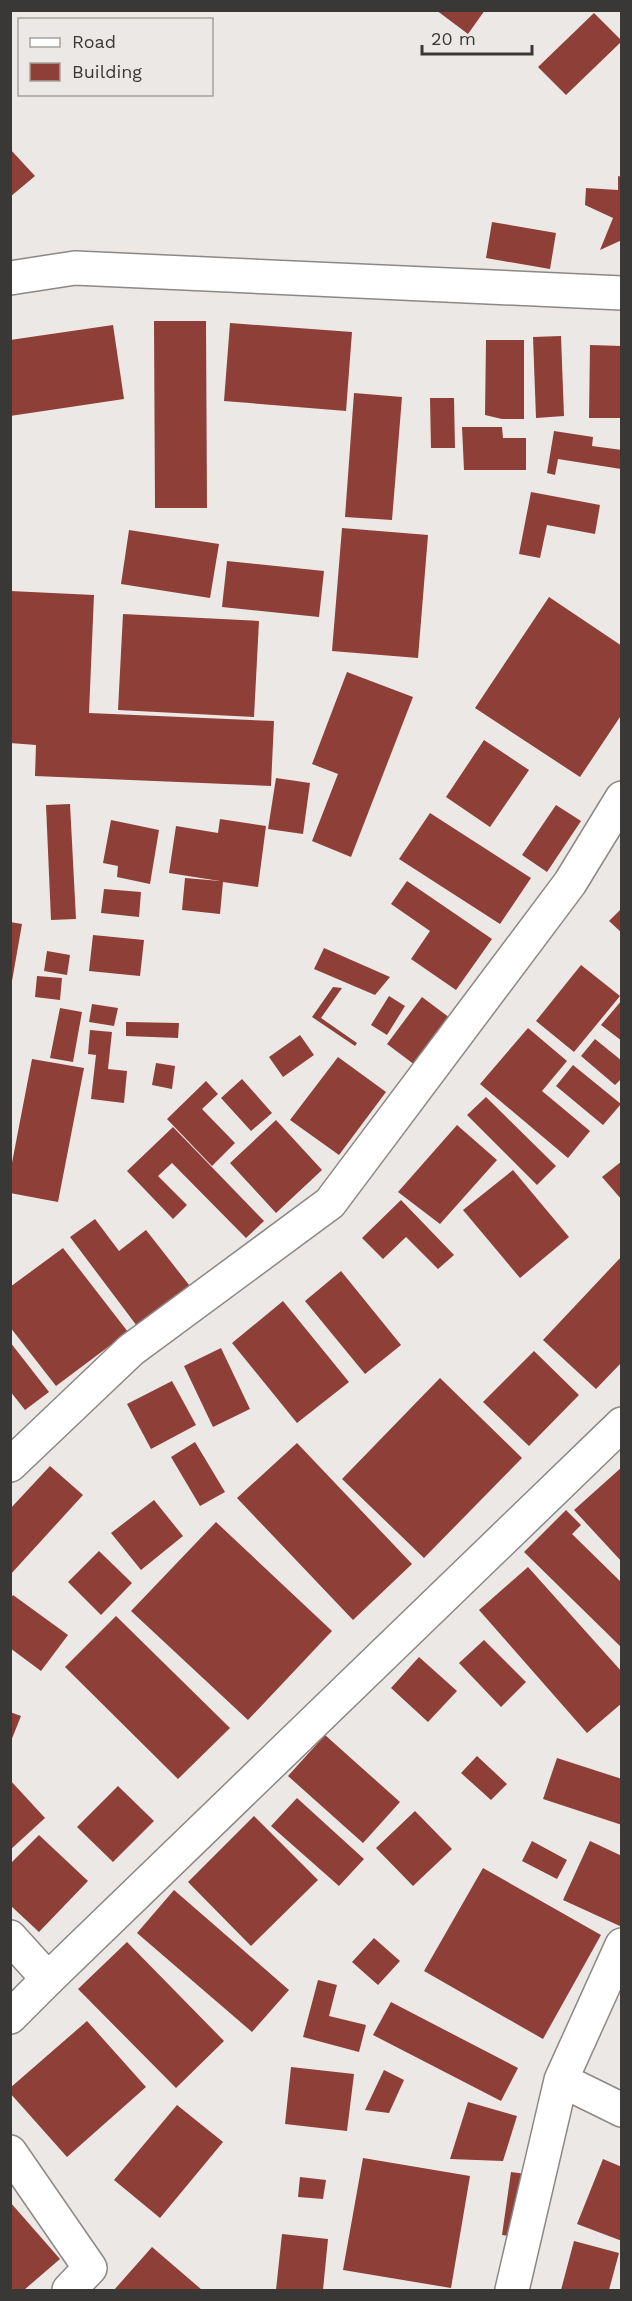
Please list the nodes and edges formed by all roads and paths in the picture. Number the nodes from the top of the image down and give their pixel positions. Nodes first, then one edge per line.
1 (10, 278) edge
2 (621, 293) edge
3 (621, 798) edge
4 (621, 1424) edge
5 (10, 1465) edge
6 (10, 1937) edge
7 (621, 1945) edge
8 (48, 1979) junction
9 (10, 2017) edge
10 (561, 2080) junction
11 (621, 2110) edge
12 (10, 2152) edge
13 (69, 2290) edge
14 (512, 2290) edge

1 - 2 street
3 - 5 street
4 - 8 street
6 - 8 street
7 - 10 street
8 - 9 street
10 - 11 street
10 - 14 street
12 - 13 street

